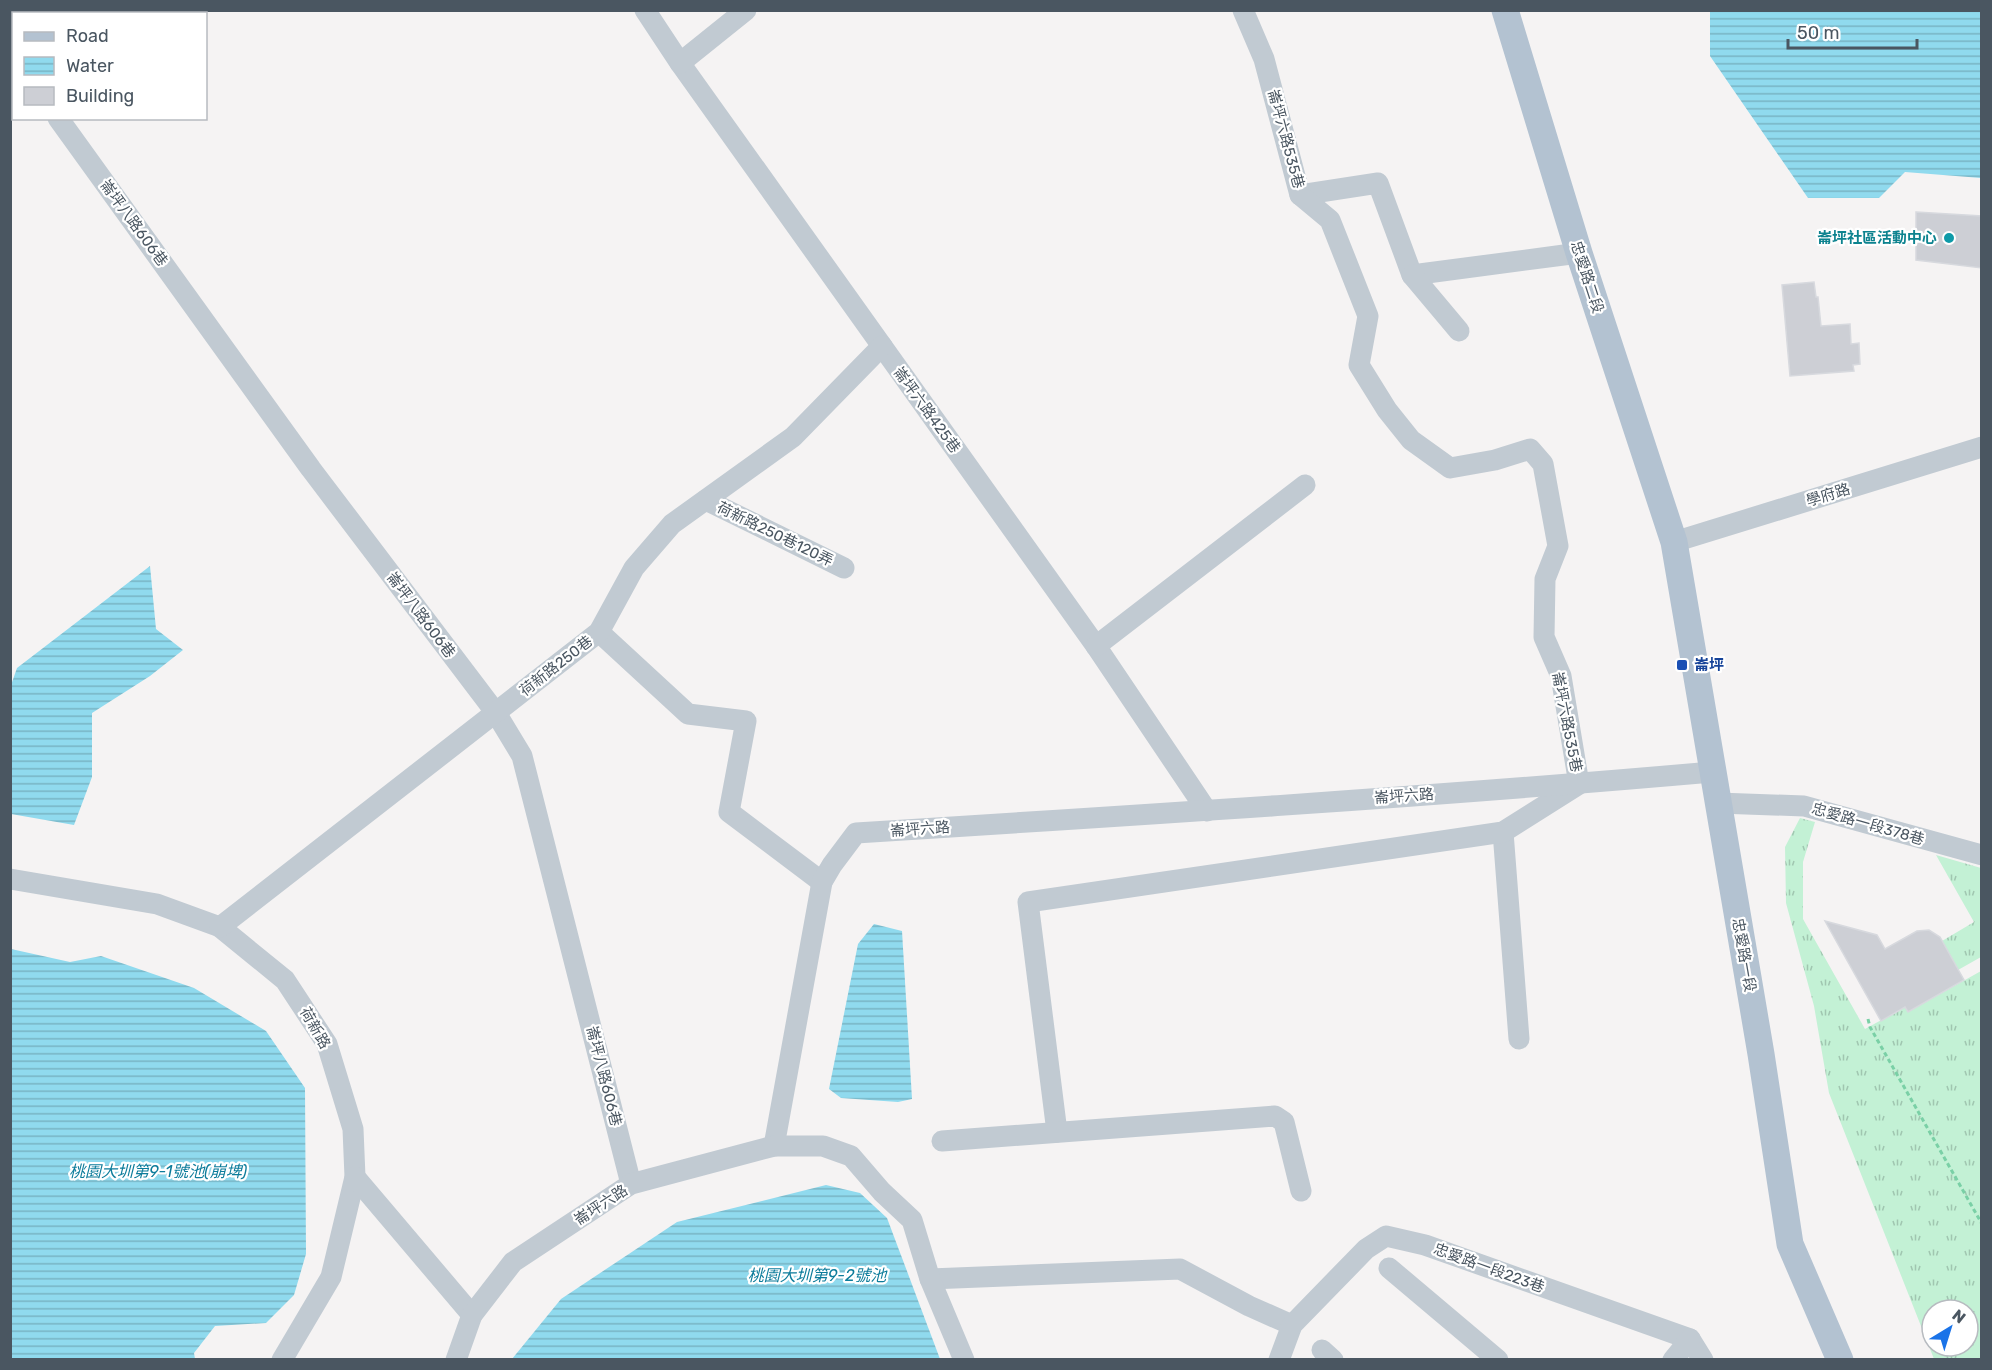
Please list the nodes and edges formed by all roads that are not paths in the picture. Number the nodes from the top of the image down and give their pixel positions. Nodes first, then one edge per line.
1 (645, 10) edge
2 (746, 10) edge
3 (1244, 10) edge
4 (1505, 10) edge
5 (680, 63) junction
6 (59, 120) edge
7 (1300, 195) junction
8 (1579, 253) junction
9 (1412, 275) junction
10 (1460, 331) dead end
11 (882, 346) junction
12 (1982, 447) edge
13 (1305, 485) dead end
14 (706, 500) junction
15 (1674, 542) junction
16 (844, 568) dead end
17 (599, 632) junction
18 (1096, 646) junction
19 (496, 713) junction
20 (1712, 772) junction
21 (1580, 784) junction
22 (1718, 803) junction
23 (1207, 811) junction
24 (1503, 832) junction
25 (1982, 855) edge
26 (10, 879) edge
27 (822, 882) junction
28 (220, 927) junction
29 (1519, 1039) dead end
30 (1057, 1132) junction
31 (942, 1141) dead end
32 (774, 1146) junction
33 (355, 1177) junction
34 (631, 1184) junction
35 (1301, 1191) dead end
36 (1389, 1268) dead end
37 (930, 1279) junction
38 (472, 1315) junction
39 (1292, 1325) junction
40 (1689, 1339) junction
41 (282, 1359) edge
42 (456, 1359) edge
43 (964, 1359) edge
44 (1279, 1359) edge
45 (1498, 1359) edge
46 (1673, 1359) edge
47 (1703, 1359) edge
48 (1840, 1359) edge

1 - 5 street, 崙坪六路425巷
2 - 5 street
3 - 7 street, 崙坪六路535巷
4 - 8 main road, 忠愛路二段
5 - 11 street, 崙坪六路425巷
6 - 19 street, 崙坪八路606巷
7 - 9 street
7 - 21 street, 崙坪六路535巷
8 - 9 street
8 - 15 main road, 忠愛路二段
9 - 10 street
11 - 14 street, 荷新路250巷
11 - 18 street, 崙坪六路425巷
12 - 15 street, 學府路
13 - 18 street
14 - 16 street, 荷新路250巷120弄
14 - 17 street, 荷新路250巷
15 - 20 main road, 忠愛路一段
17 - 19 street, 荷新路250巷
17 - 27 street
18 - 23 street, 崙坪六路425巷
19 - 28 street, 荷新路250巷
19 - 34 street, 崙坪八路606巷
20 - 21 street, 崙坪六路
20 - 22 main road, 忠愛路一段
21 - 23 street, 崙坪六路
21 - 24 street
22 - 25 street, 忠愛路一段378巷
22 - 48 main road, 忠愛路一段
23 - 27 street, 崙坪六路
24 - 29 street
24 - 30 street
26 - 28 street, 荷新路
27 - 32 street, 崙坪六路
28 - 33 street, 荷新路
30 - 31 street
30 - 35 street
32 - 34 street, 崙坪六路
32 - 37 street
33 - 38 street
33 - 41 street, 荷新路
34 - 38 street, 崙坪六路
36 - 45 street
37 - 39 street
37 - 43 street
38 - 42 street, 崙坪六路
39 - 40 street, 忠愛路一段223巷
39 - 44 street
40 - 46 street
40 - 47 street

